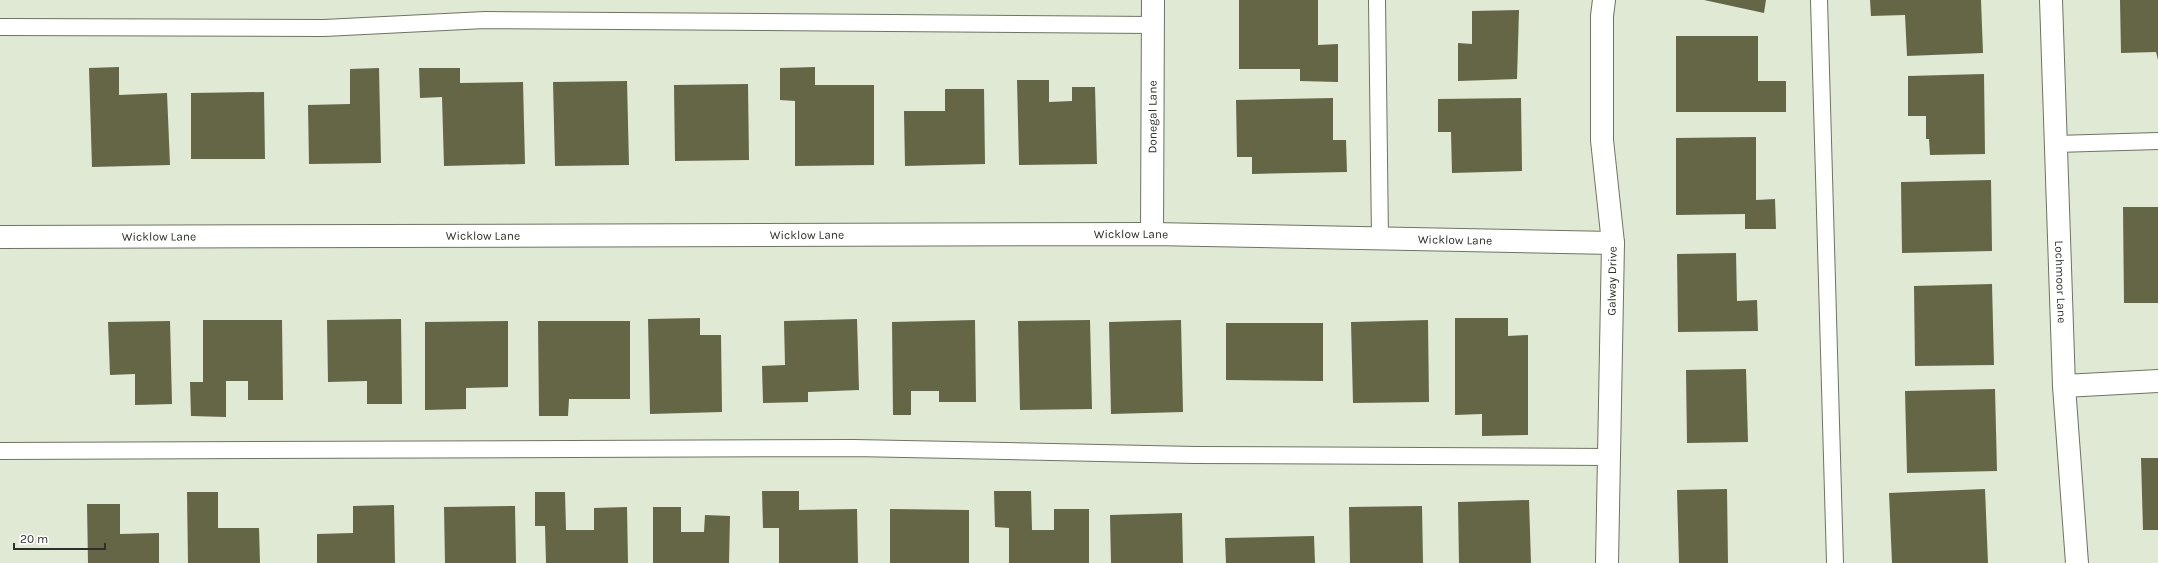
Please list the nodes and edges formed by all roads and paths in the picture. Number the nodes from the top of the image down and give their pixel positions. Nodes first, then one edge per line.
1 (1153, 0) edge
2 (1377, 0) edge
3 (1604, 0) edge
4 (1818, 0) edge
5 (2051, 0) edge
6 (1153, 25) junction
7 (0, 27) edge
8 (2158, 141) edge
9 (2056, 144) junction
10 (1152, 234) junction
11 (0, 237) edge
12 (1380, 238) junction
13 (1613, 243) junction
14 (2158, 381) edge
15 (2064, 386) junction
16 (0, 451) edge
17 (1609, 456) junction
18 (1607, 563) edge
19 (1835, 563) edge
20 (2077, 563) edge

1 - 6 street, Donegal Lane
2 - 12 lane
3 - 13 street, Galway Drive
4 - 19 lane
5 - 9 street, Lochmoor Lane
6 - 7 lane
6 - 10 street, Donegal Lane
8 - 9 lane
9 - 15 street, Lochmoor Lane
10 - 11 street, Wicklow Lane
10 - 12 street, Wicklow Lane
12 - 13 street, Wicklow Lane
13 - 17 street, Galway Drive
14 - 15 street
15 - 20 street, Lochmoor Lane
16 - 17 lane
17 - 18 street, Galway Drive

